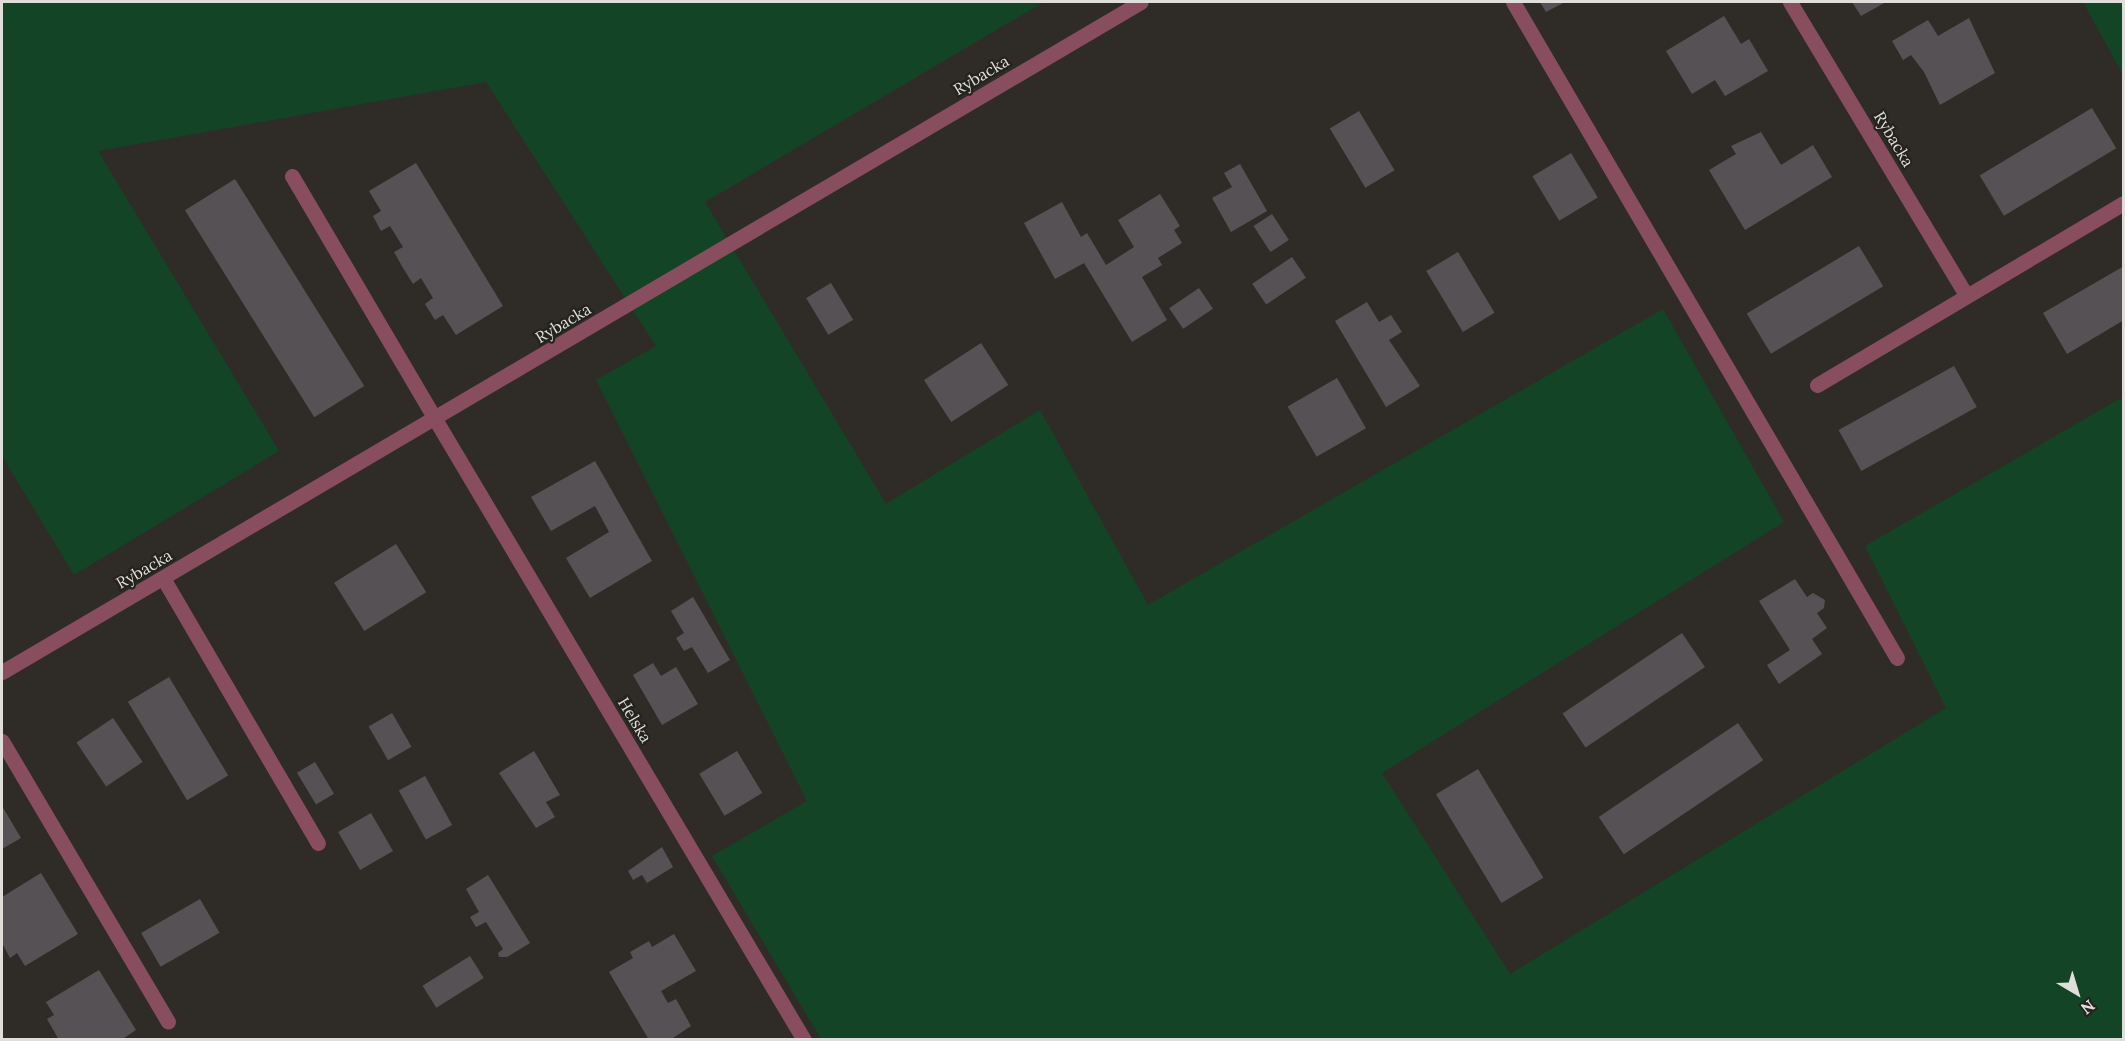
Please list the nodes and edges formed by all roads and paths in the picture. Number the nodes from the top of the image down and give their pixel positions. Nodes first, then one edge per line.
1 (1141, 2) edge
2 (1513, 2) edge
3 (1790, 2) edge
4 (292, 176) dead end
5 (2123, 203) edge
6 (1966, 295) junction
7 (1817, 385) dead end
8 (435, 419) junction
9 (163, 578) junction
10 (1897, 658) dead end
11 (2, 672) edge
12 (2, 741) edge
13 (318, 843) dead end
14 (168, 1022) dead end
15 (804, 1040) edge

1 - 8 street, Rybacka
2 - 10 street
3 - 6 street, Rybacka
4 - 8 street, Helska
5 - 6 street
6 - 7 street
8 - 9 street, Rybacka
8 - 15 street, Helska
9 - 11 street, Rybacka
9 - 13 street
12 - 14 street

